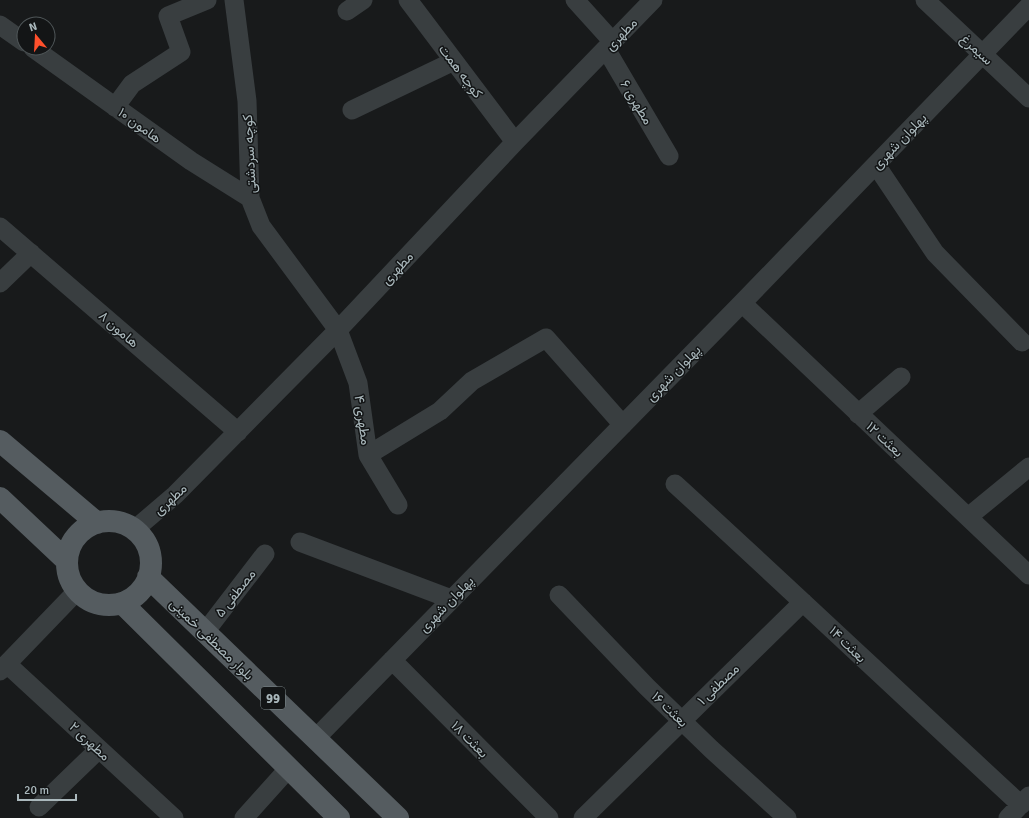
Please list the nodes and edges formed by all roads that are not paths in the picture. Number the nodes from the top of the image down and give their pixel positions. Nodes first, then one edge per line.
1 (208, 0) edge
2 (234, 0) edge
3 (363, 0) edge
4 (408, 0) edge
5 (575, 0) edge
6 (654, 0) edge
7 (925, 0) edge
8 (1029, 6) edge
9 (347, 11) dead end
10 (0, 25) edge
11 (16, 36) edge
12 (610, 45) junction
13 (983, 55) junction
14 (44, 56) edge
15 (454, 61) junction
16 (1029, 98) edge
17 (115, 106) junction
18 (352, 110) dead end
19 (515, 142) junction
20 (669, 156) dead end
21 (876, 165) junction
22 (250, 198) junction
23 (0, 226) edge
24 (31, 253) junction
25 (0, 283) edge
26 (742, 303) junction
27 (338, 330) junction
28 (1022, 342) dead end
29 (901, 377) dead end
30 (858, 414) junction
31 (623, 425) junction
32 (238, 432) junction
33 (0, 441) edge
34 (368, 455) junction
35 (1029, 467) edge
36 (675, 484) dead end
37 (0, 498) edge
38 (398, 505) dead end
39 (968, 517) junction
40 (96, 523) junction
41 (134, 530) junction
42 (300, 542) dead end
43 (265, 554) dead end
44 (67, 562) junction
45 (1029, 575) edge
46 (148, 577) junction
47 (77, 591) junction
48 (559, 595) dead end
49 (451, 599) junction
50 (803, 602) junction
51 (122, 603) junction
52 (205, 632) junction
53 (392, 660) junction
54 (3, 667) edge
55 (681, 720) junction
56 (315, 739) junction
57 (99, 749) junction
58 (289, 768) junction
59 (1019, 806) edge
60 (39, 807) dead end
61 (174, 818) edge
62 (244, 818) edge
63 (339, 818) edge
64 (398, 818) edge
65 (549, 818) edge
66 (583, 818) edge
67 (787, 818) edge

1 - 17 street
2 - 22 street, کوچه سردشتی
3 - 9 street
4 - 15 street, کوچه همت
5 - 12 street, مطهری ۶
6 - 12 street, مطهری
7 - 13 street, سیمرغ
8 - 13 street, پهلوان شهری
10 - 11 street
12 - 19 street, مطهری
12 - 20 street, مطهری ۶
13 - 16 street, سیمرغ
13 - 21 street, پهلوان شهری
14 - 17 street, هامون ۱۰
15 - 18 street
15 - 19 street, کوچه همت
17 - 22 street, هامون ۱۰
19 - 27 street, مطهری
21 - 26 street, پهلوان شهری
21 - 28 street
22 - 27 street, کوچه سردشتی
23 - 24 street, هامون ۸
24 - 25 street
24 - 32 street, هامون ۸
26 - 30 street, بعثت ۱۲
26 - 31 street, پهلوان شهری
27 - 32 street, مطهری
27 - 34 street, مطهری ۴
29 - 30 street
30 - 39 street, بعثت ۱۲
31 - 34 street
31 - 49 street, پهلوان شهری
32 - 41 street, مطهری
33 - 40 main road
34 - 38 street, مطهری ۴
35 - 39 street
36 - 50 street, بعثت ۱۴
37 - 44 main road
39 - 45 street, بعثت ۱۲
40 - 41 main road
40 - 44 main road
41 - 46 main road
42 - 49 street
43 - 52 street, مصطفی ۵
44 - 47 main road
46 - 51 main road
46 - 52 main road, بلوار مصطفی خمینی / 99
47 - 51 main road
47 - 54 street
48 - 55 street, بعثت ۱۶
49 - 53 street, پهلوان شهری
50 - 55 street, مصطفی ۱
50 - 59 street, بعثت ۱۴
51 - 58 main road
52 - 56 main road, بلوار مصطفی خمینی / 99
53 - 56 street, پهلوان شهری
53 - 65 street, بعثت ۱۸
54 - 57 street, مطهری ۲
55 - 66 street, مصطفی ۱
55 - 67 street, بعثت ۱۶
56 - 64 main road, بلوار مصطفی خمینی / 99
57 - 60 street
57 - 61 street, مطهری ۲
58 - 62 street
58 - 63 main road

